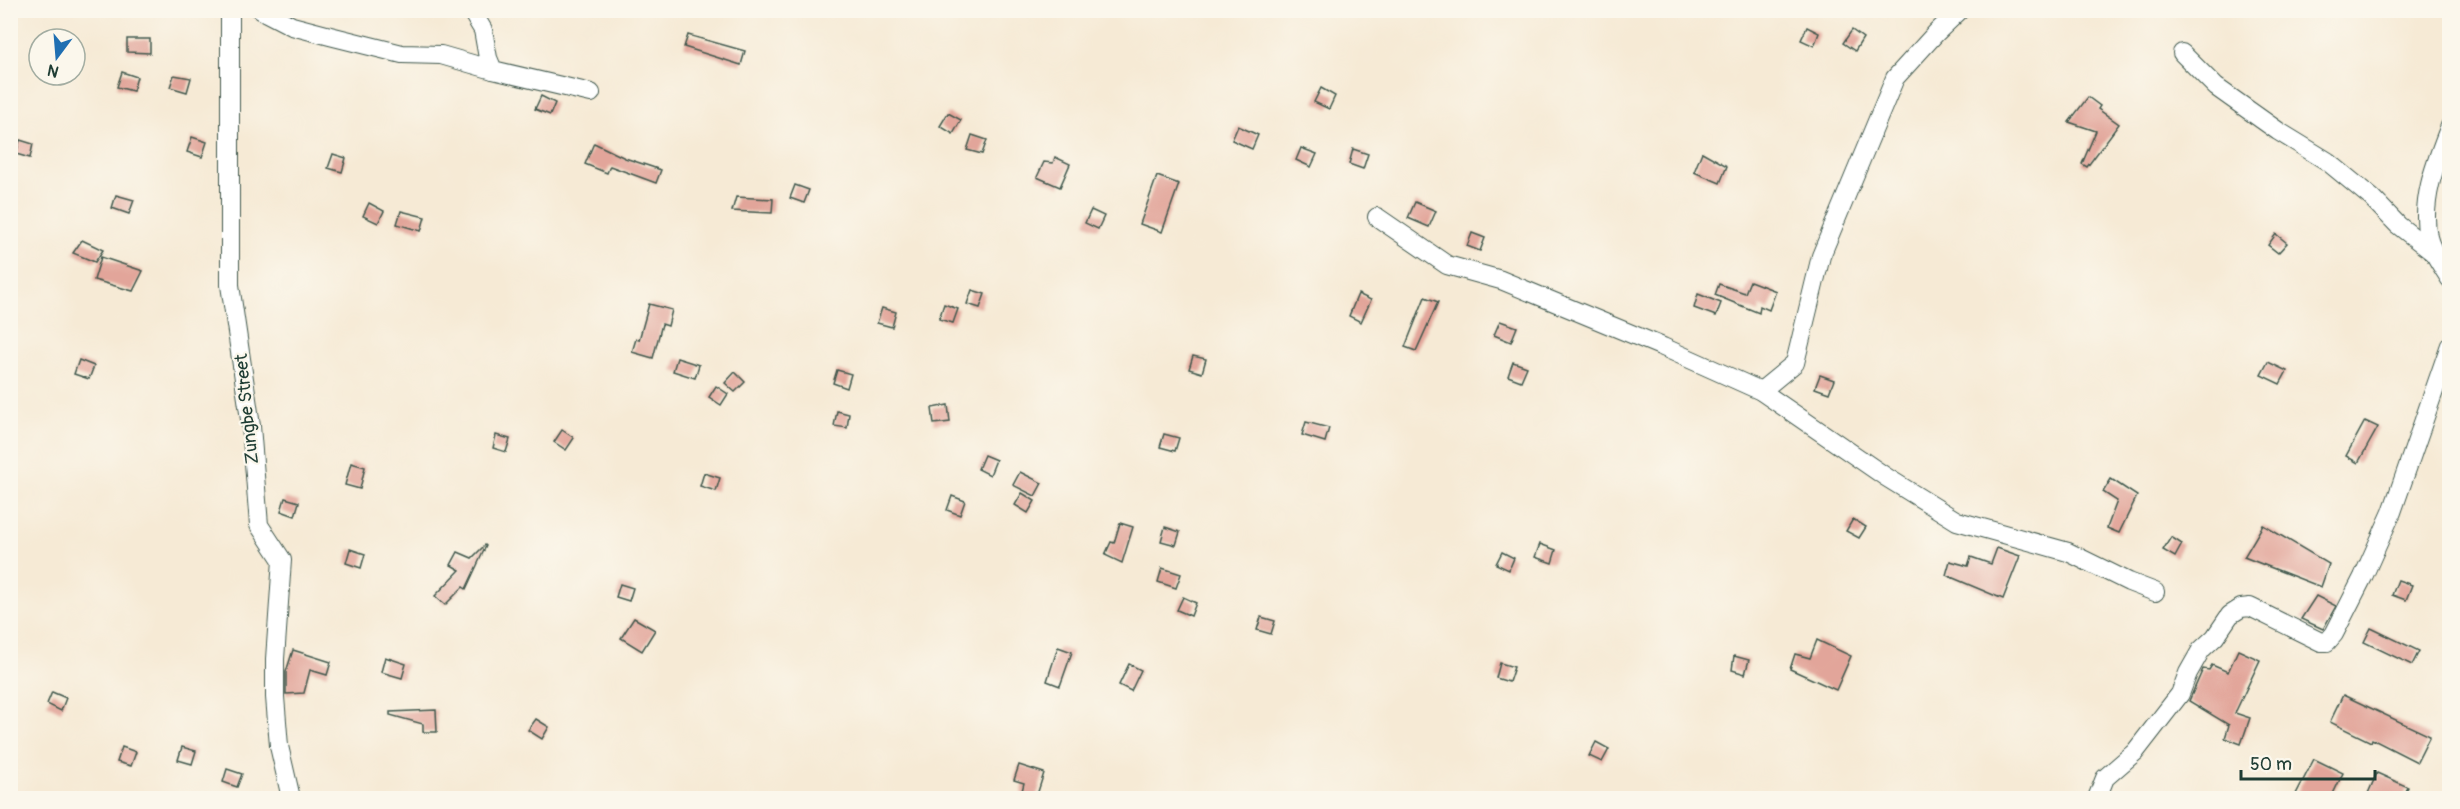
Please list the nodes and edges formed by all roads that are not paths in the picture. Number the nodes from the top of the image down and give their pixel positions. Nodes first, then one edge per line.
1 (230, 10) edge
2 (261, 10) edge
3 (471, 10) edge
4 (1960, 10) edge
5 (2182, 53) dead end
6 (493, 70) junction
7 (591, 93) dead end
8 (2450, 126) edge
9 (1377, 218) dead end
10 (2435, 254) junction
11 (2450, 279) edge
12 (2450, 345) edge
13 (1761, 391) junction
14 (2155, 592) dead end
15 (291, 798) edge
16 (2097, 798) edge

1 - 15 street, Zungbe Street
2 - 6 street
3 - 6 street
4 - 13 street
5 - 10 street
6 - 7 street
8 - 10 street
9 - 13 street
10 - 11 street
12 - 16 street
13 - 14 street

